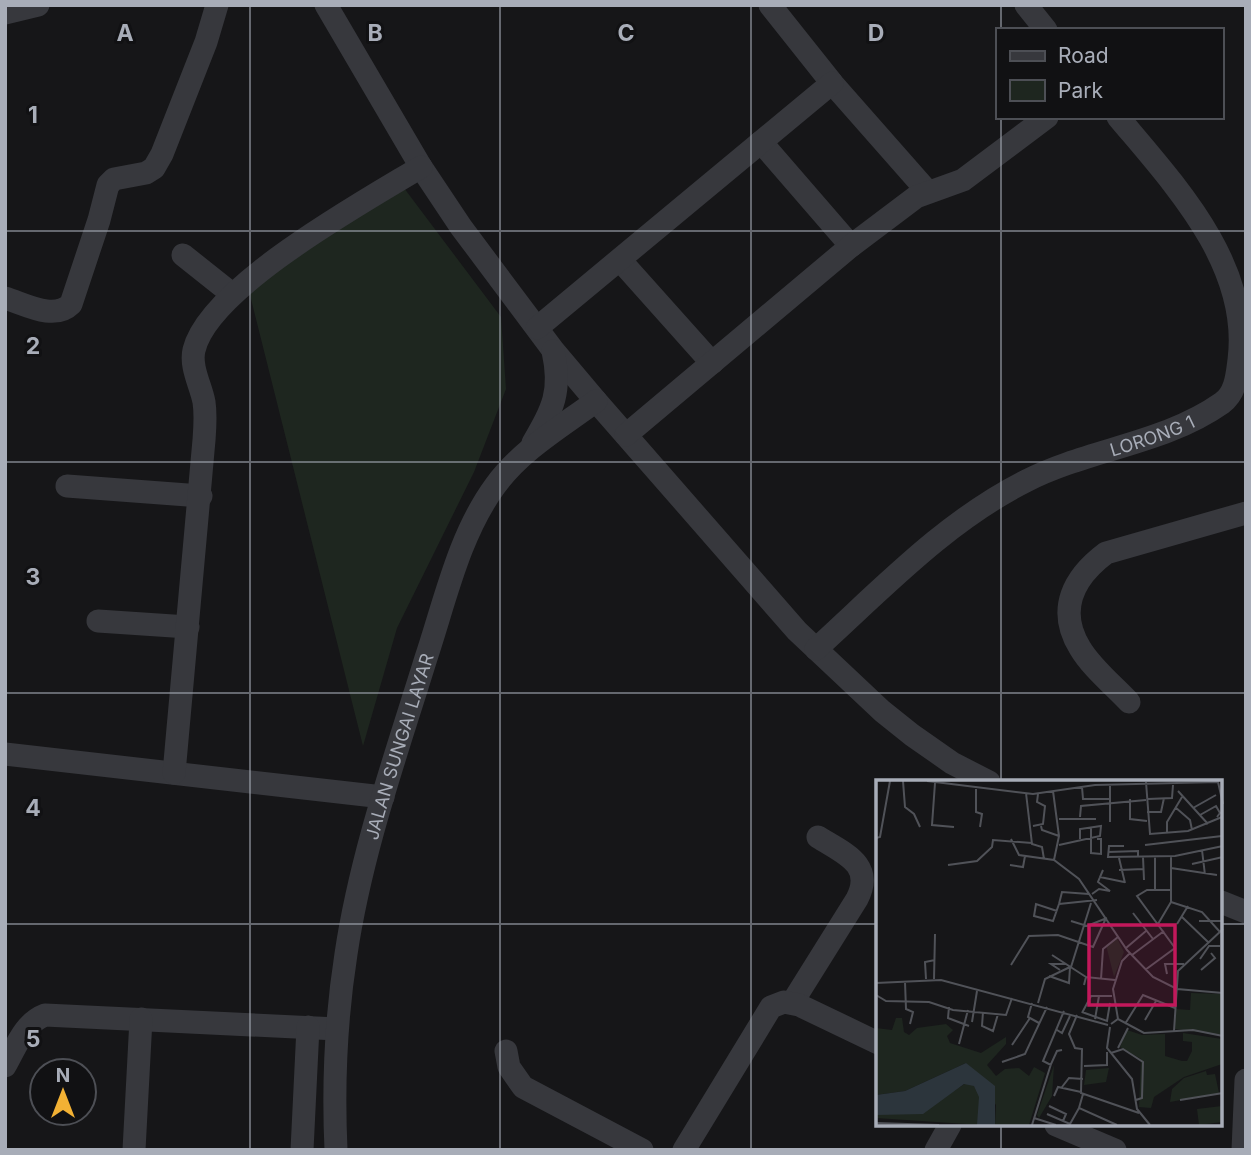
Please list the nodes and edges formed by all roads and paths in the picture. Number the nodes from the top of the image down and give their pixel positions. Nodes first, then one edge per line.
1 (38, 5) edge
2 (218, 5) edge
3 (326, 5) edge
4 (771, 5) edge
5 (1026, 5) edge
6 (5, 13) edge
7 (1044, 28) edge
8 (832, 83) junction
9 (1044, 119) edge
10 (1120, 119) edge
11 (761, 142) junction
12 (421, 167) junction
13 (928, 192) junction
14 (850, 246) junction
15 (183, 255) dead end
16 (620, 260) junction
17 (232, 294) junction
18 (5, 298) edge
19 (537, 328) junction
20 (553, 350) junction
21 (712, 363) junction
22 (596, 401) junction
23 (626, 435) junction
24 (530, 449) junction
25 (67, 486) dead end
26 (201, 496) junction
27 (1246, 513) edge
28 (98, 621) dead end
29 (188, 627) junction
30 (816, 649) junction
31 (1129, 702) dead end
32 (5, 754) edge
33 (174, 773) junction
34 (985, 780) edge
35 (383, 797) junction
36 (817, 837) dead end
37 (1223, 903) edge
38 (1246, 912) edge
39 (792, 1003) junction
40 (141, 1019) junction
41 (308, 1027) junction
42 (337, 1029) junction
43 (876, 1041) edge
44 (506, 1051) dead end
45 (5, 1066) edge
46 (1246, 1080) edge
47 (949, 1127) edge
48 (1061, 1127) edge
49 (134, 1150) edge
50 (302, 1150) edge
51 (336, 1150) edge
52 (642, 1150) edge
53 (684, 1150) edge
54 (936, 1150) edge
55 (1115, 1150) edge
56 (1242, 1150) edge

1 - 6 street
2 - 18 street
3 - 12 street
4 - 8 street
5 - 7 street
8 - 11 street
8 - 13 street
9 - 13 street
10 - 30 street, LORONG 1
11 - 14 street
11 - 16 street
12 - 17 street
12 - 19 street
13 - 14 street
14 - 21 street
15 - 17 street
16 - 19 street
16 - 21 street
17 - 26 street
19 - 20 street
20 - 22 street
20 - 24 street
21 - 23 street
22 - 23 street
22 - 24 street, JALAN SUNGAI LAYAR
23 - 30 street
24 - 35 street, JALAN SUNGAI LAYAR
25 - 26 street
26 - 29 street
27 - 31 street
28 - 29 street
29 - 33 street
30 - 34 street
32 - 33 street
33 - 35 street
35 - 42 street, JALAN SUNGAI LAYAR
36 - 39 street
37 - 38 street
39 - 43 street
39 - 53 street
40 - 41 street
40 - 45 street
40 - 49 street
41 - 42 street
41 - 50 street
42 - 51 street, JALAN SUNGAI LAYAR
44 - 52 street
46 - 56 street
47 - 54 street
48 - 55 street

